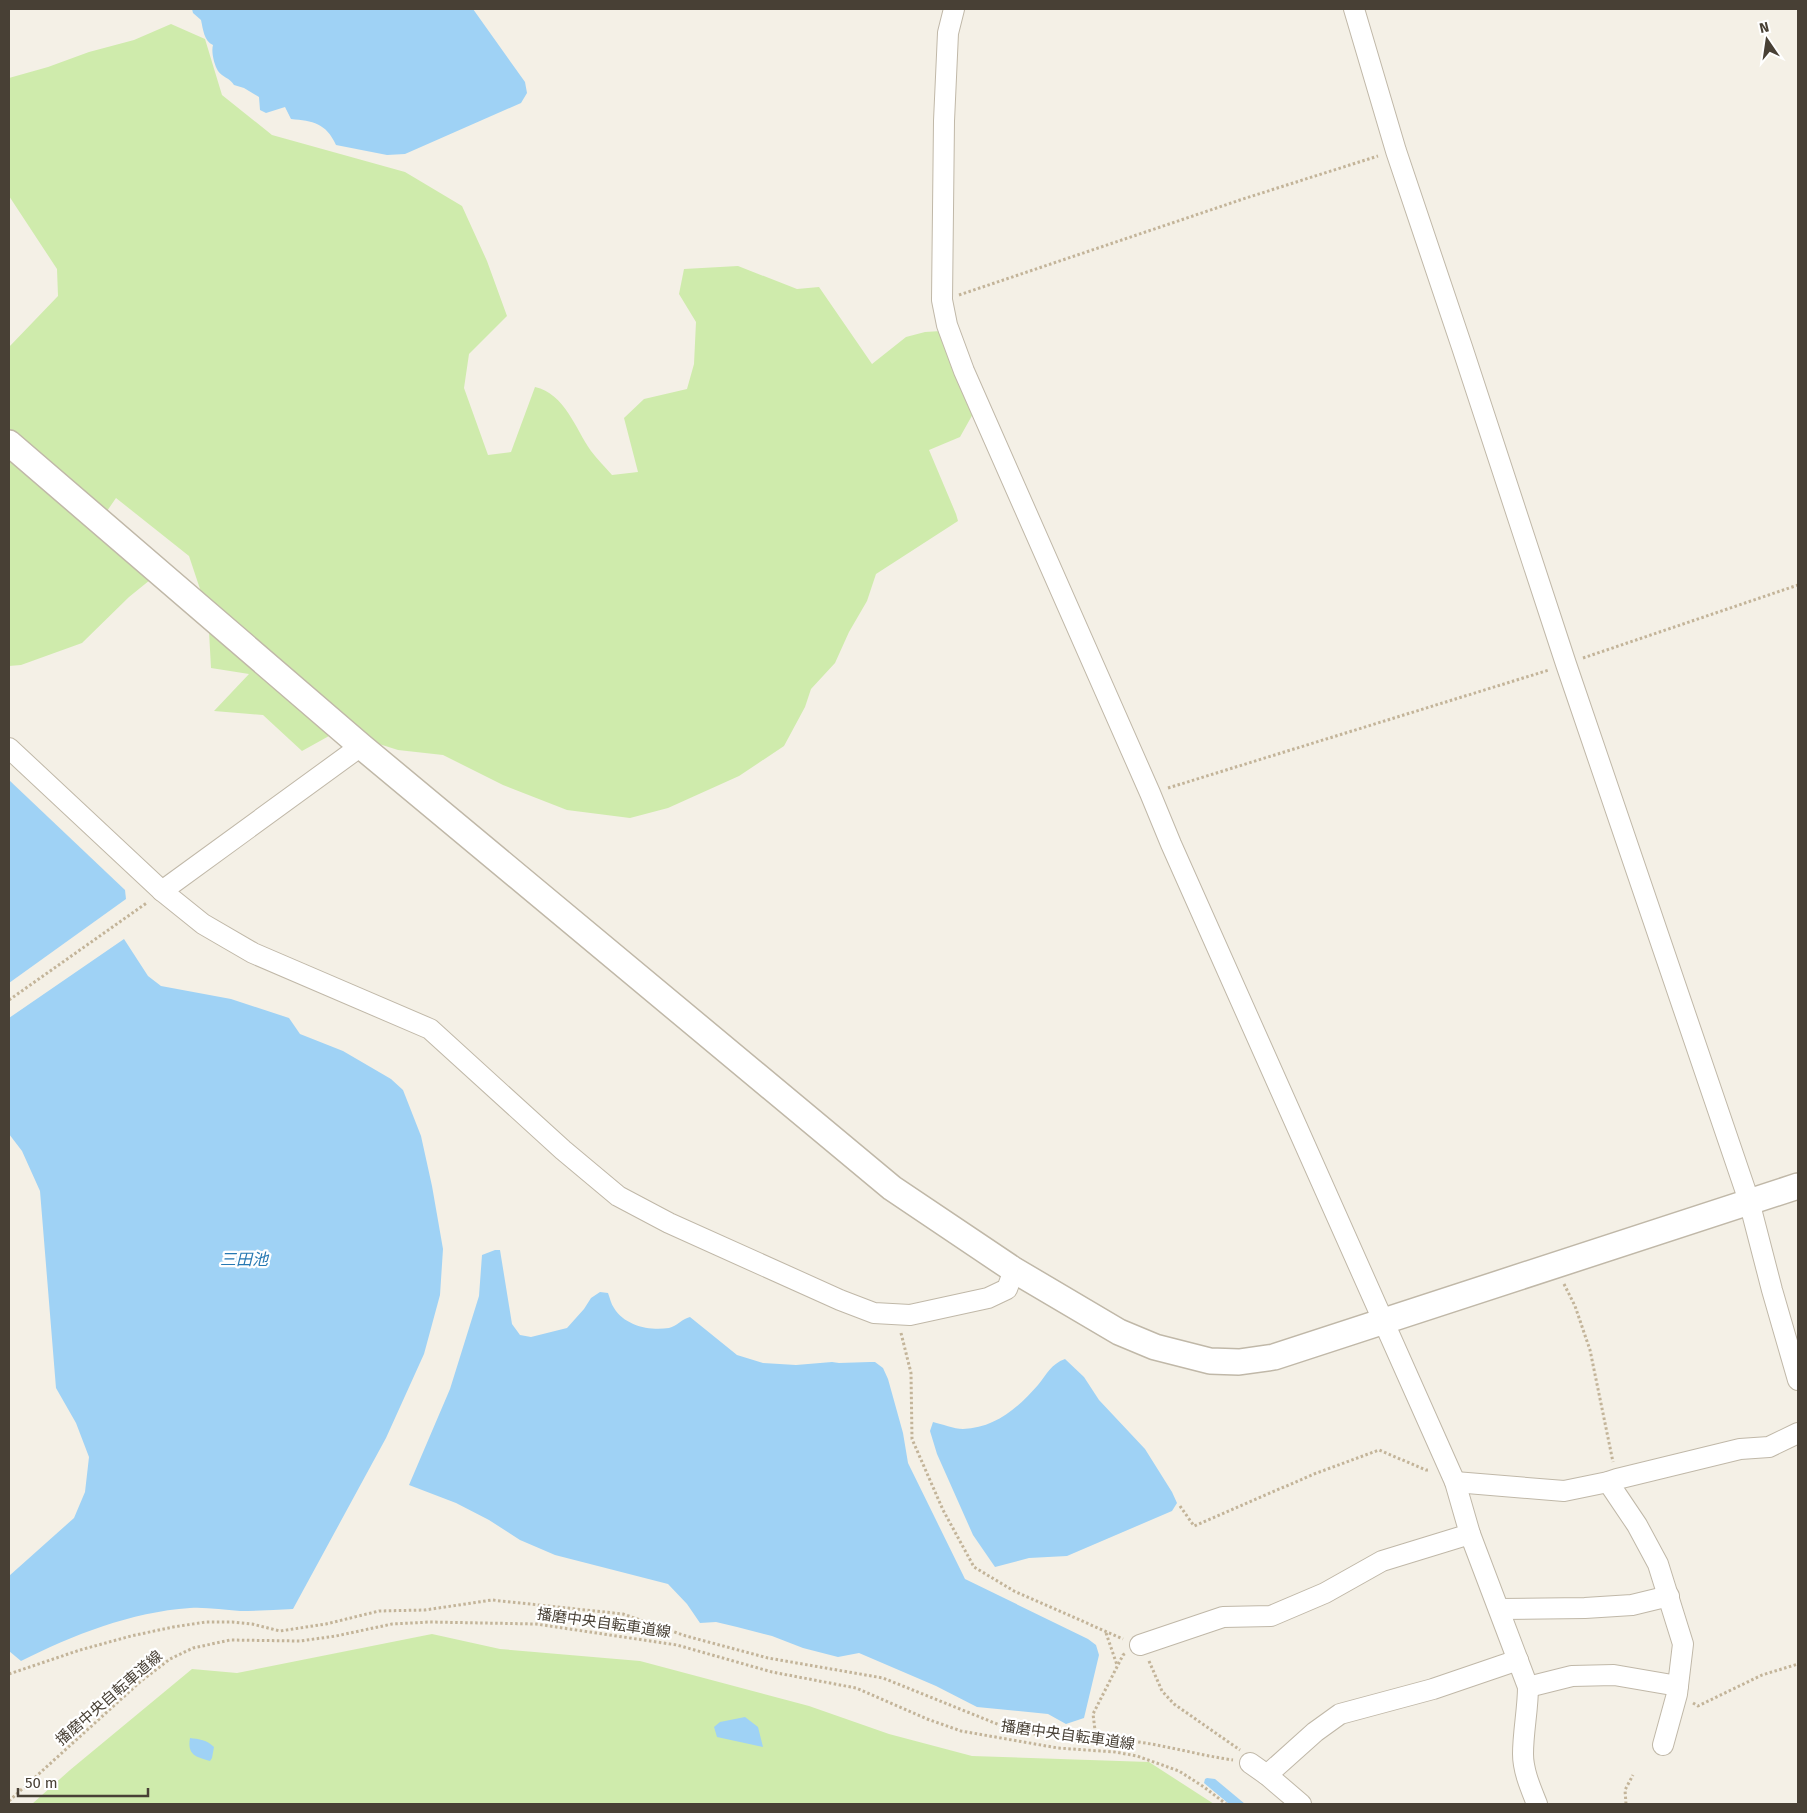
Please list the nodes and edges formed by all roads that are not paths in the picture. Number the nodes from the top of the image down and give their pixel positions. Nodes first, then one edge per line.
1 (954, 9) edge
2 (1354, 9) edge
3 (9, 443) edge
4 (361, 746) junction
5 (9, 748) edge
6 (162, 891) junction
7 (1798, 1186) edge
8 (1749, 1201) junction
9 (1014, 1270) junction
10 (1383, 1322) junction
11 (1798, 1380) edge
12 (1798, 1433) edge
13 (1451, 1474) junction
14 (1612, 1481) junction
15 (1470, 1534) junction
16 (1669, 1596) junction
17 (1499, 1609) junction
18 (1140, 1645) road end
19 (1518, 1660) junction
20 (1528, 1687) junction
21 (1678, 1690) junction
22 (1663, 1745) dead end
23 (1250, 1763) road end
24 (1267, 1775) junction
25 (1301, 1804) edge
26 (1537, 1804) edge

1 - 10 street
2 - 8 street
3 - 4 street
4 - 6 street
4 - 9 street
5 - 6 street
6 - 9 street
7 - 8 street
8 - 10 street
8 - 11 street
9 - 10 street
10 - 13 street
12 - 14 street
13 - 14 street
13 - 15 street
14 - 16 street
15 - 17 street
15 - 18 street
16 - 17 street
16 - 21 street
17 - 19 street
19 - 20 street
19 - 24 street
20 - 21 street
20 - 26 street
21 - 22 street
23 - 24 street
24 - 25 street

